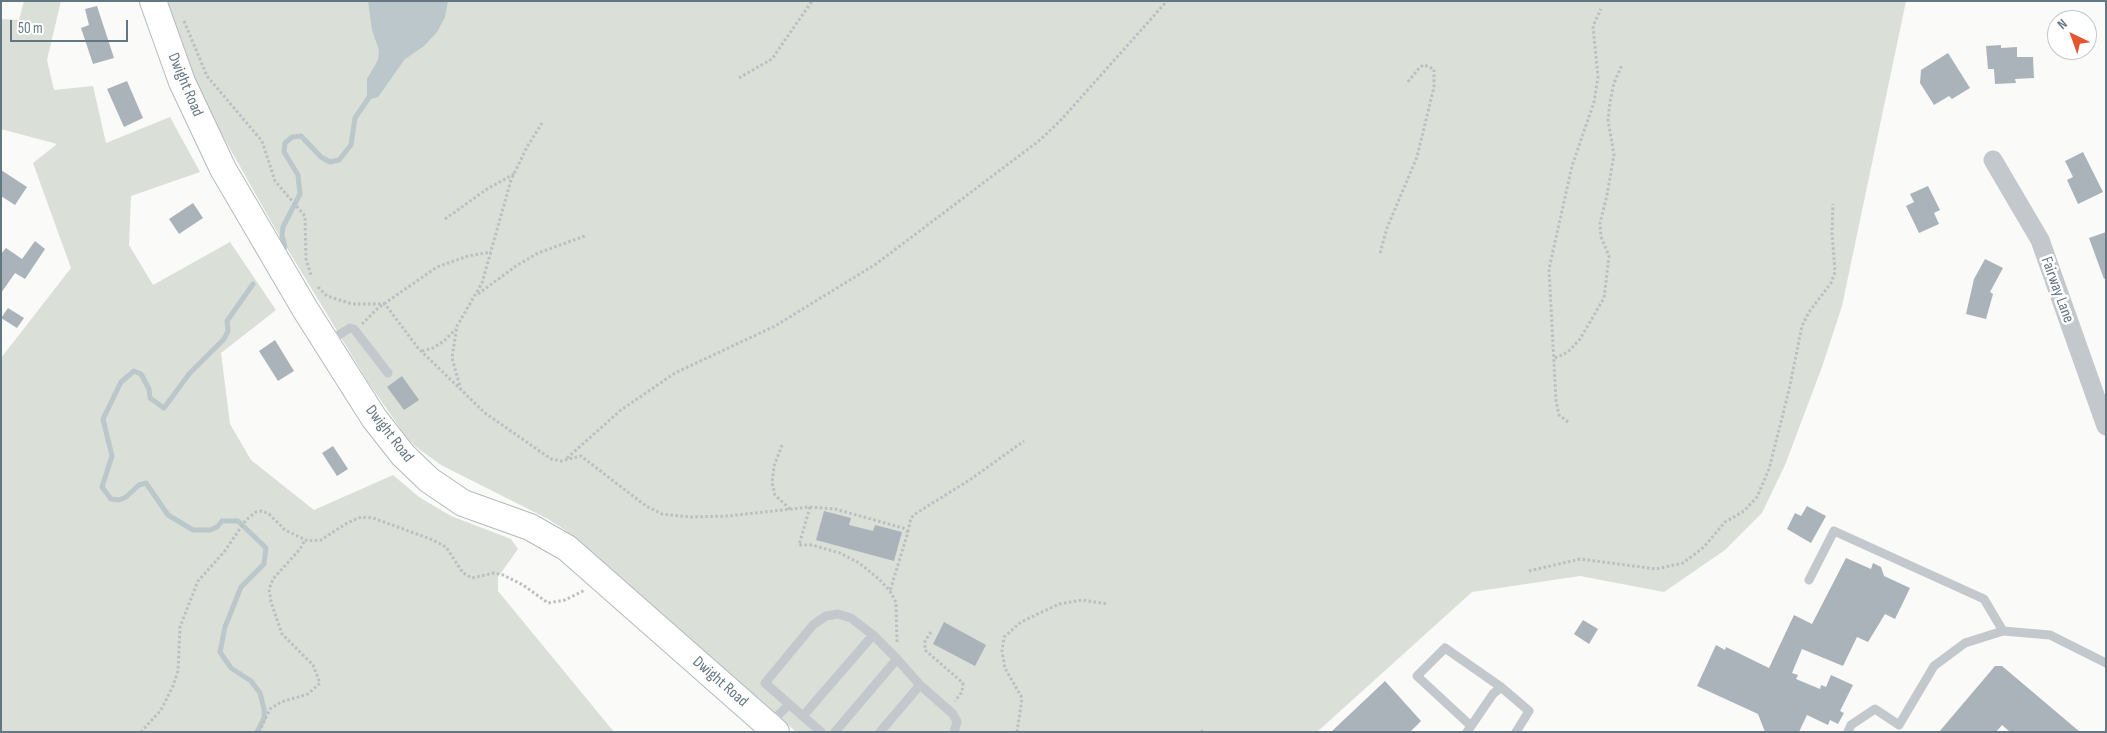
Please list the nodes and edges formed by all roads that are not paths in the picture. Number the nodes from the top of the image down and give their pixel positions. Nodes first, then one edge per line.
1 (153, 1) edge
2 (1993, 160) dead end
3 (326, 343) junction
4 (388, 373) dead end
5 (2106, 426) edge
6 (1809, 580) dead end
7 (2003, 631) junction
8 (873, 635) junction
9 (897, 659) junction
10 (2106, 663) edge
11 (920, 685) junction
12 (1500, 687) junction
13 (789, 704) junction
14 (803, 716) junction
15 (773, 729) edge
16 (1469, 729) edge
17 (821, 732) edge
18 (835, 732) edge
19 (880, 732) edge
20 (954, 732) edge
21 (1516, 732) edge
22 (1848, 732) edge

1 - 3 main road, Dwight Road
2 - 5 street, Fairway Lane
3 - 4 lane
3 - 15 main road, Dwight Road
6 - 7 lane
7 - 10 lane
7 - 22 lane
8 - 9 lane
8 - 13 lane
8 - 14 lane
9 - 11 lane
9 - 18 lane
11 - 19 lane
11 - 20 lane
12 - 16 lane
12 - 16 lane
12 - 21 lane
13 - 14 lane
13 - 15 lane
14 - 17 lane

